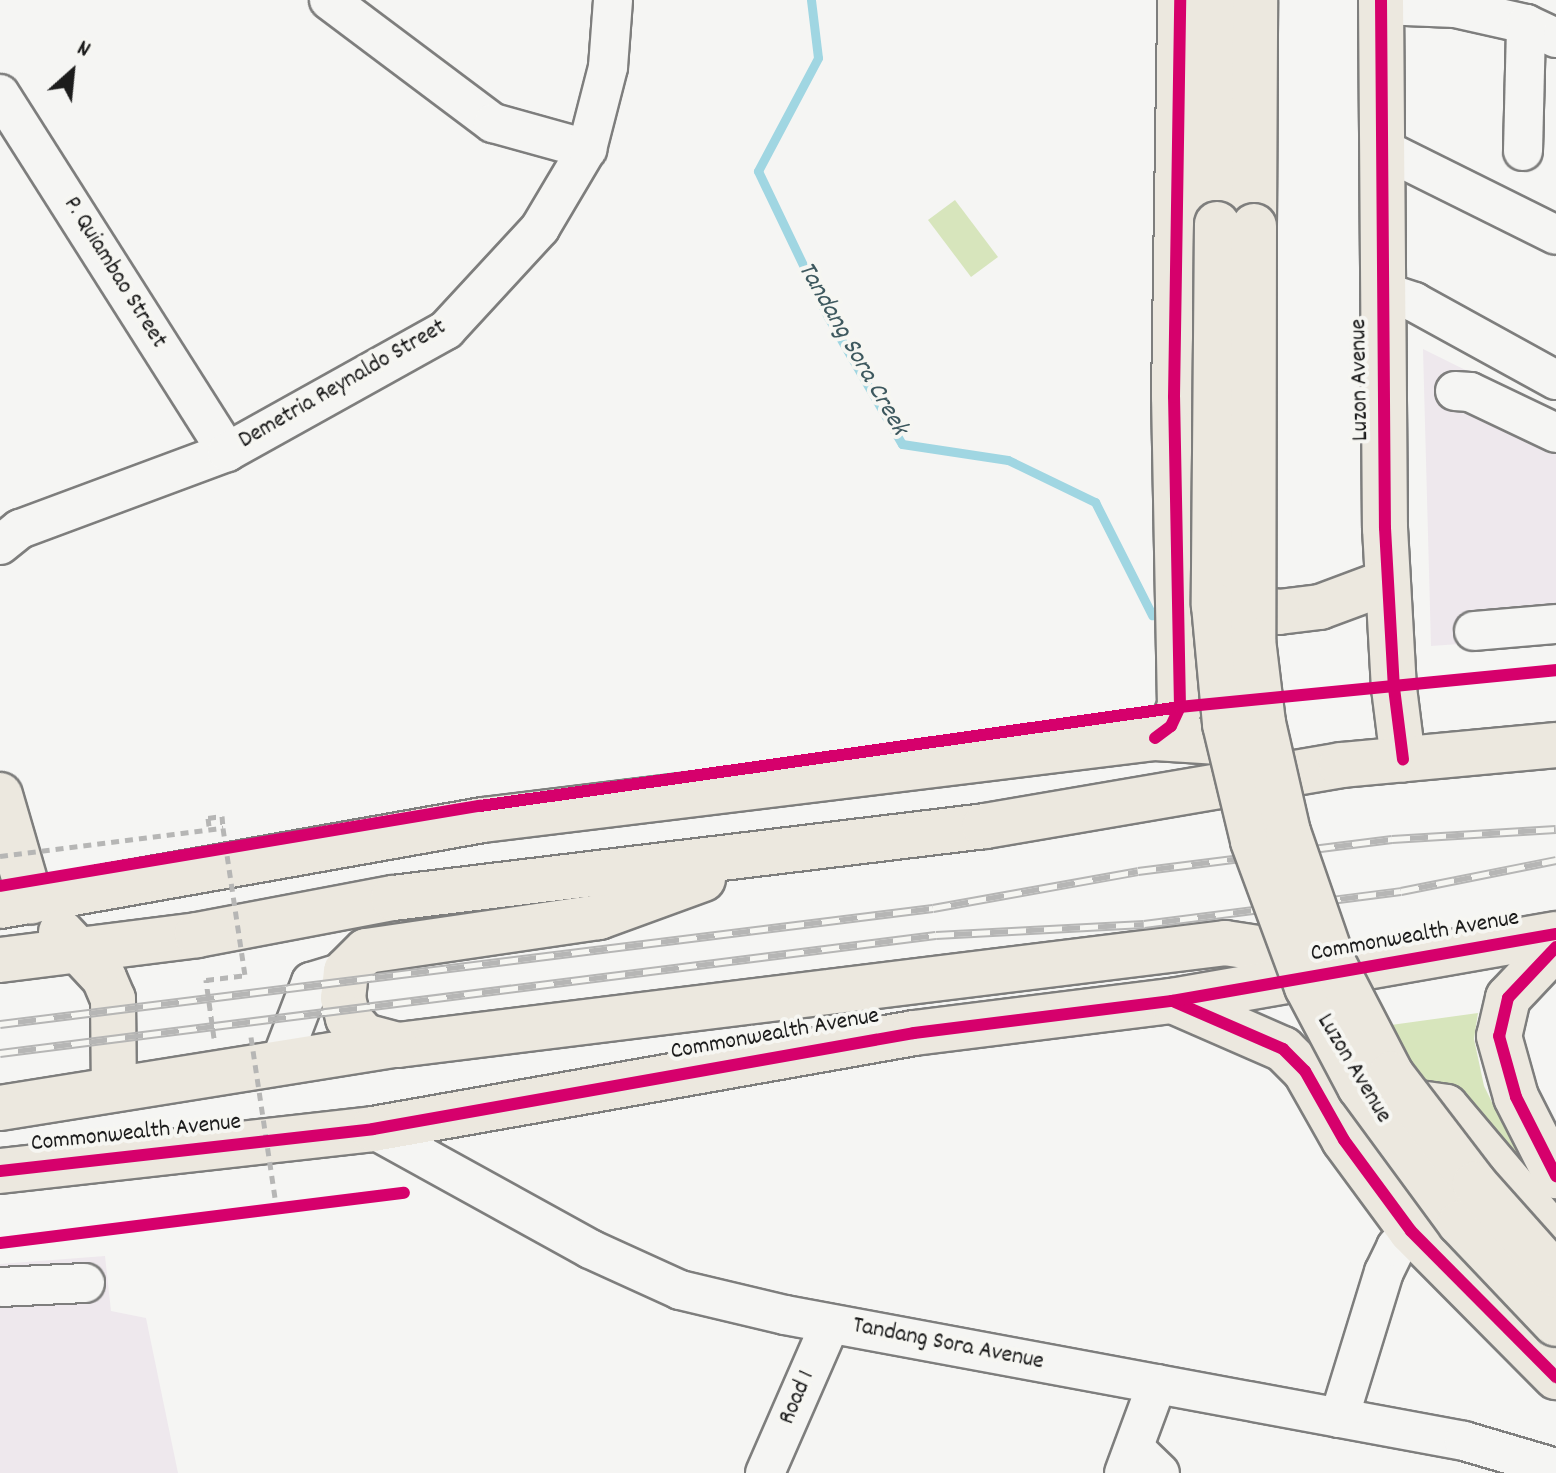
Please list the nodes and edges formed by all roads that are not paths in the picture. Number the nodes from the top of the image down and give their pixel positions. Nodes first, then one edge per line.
1 (329, 0) edge
2 (613, 0) edge
3 (1180, 0) edge
4 (1218, 0) edge
5 (1255, 0) edge
6 (1381, 2) edge
7 (1541, 31) edge
8 (0, 94) edge
9 (1381, 148) junction
10 (587, 149) junction
11 (1523, 151) dead end
12 (1235, 225) junction
13 (1556, 235) edge
14 (1381, 291) junction
15 (1556, 380) edge
16 (1455, 391) dead end
17 (1556, 433) edge
18 (227, 452) junction
19 (7, 533) edge
20 (1176, 545) junction
21 (1387, 582) junction
22 (1556, 624) edge
23 (1474, 631) dead end
24 (1155, 738) junction
25 (1556, 745) edge
26 (1403, 759) junction
27 (1341, 765) junction
28 (0, 795) edge
29 (769, 855) junction
30 (393, 898) junction
31 (16, 904) edge
32 (1556, 934) edge
33 (197, 935) junction
34 (1556, 947) edge
35 (0, 960) edge
36 (1379, 967) junction
37 (346, 971) junction
38 (90, 974) junction
39 (1172, 1001) junction
40 (398, 1045) junction
41 (266, 1050) junction
42 (114, 1088) junction
43 (0, 1108) edge
44 (373, 1129) junction
45 (0, 1171) edge
46 (1556, 1176) edge
47 (1382, 1194) junction
48 (1411, 1231) junction
49 (1556, 1237) edge
50 (1556, 1275) edge
51 (85, 1283) dead end
52 (0, 1287) edge
53 (830, 1324) junction
54 (1556, 1324) edge
55 (1556, 1377) edge
56 (1157, 1384) junction
57 (1339, 1418) junction
58 (1457, 1457) edge
59 (1139, 1465) edge
60 (1556, 1468) edge
61 (765, 1473) edge

1 - 10 street
2 - 10 street, Demetria Reynaldo Street
3 - 20 main road
4 - 12 main road, Luzon Avenue
5 - 12 main road, Luzon Avenue
6 - 7 street
6 - 9 main road, Luzon Avenue
7 - 11 street
8 - 18 street, P. Quiambao Street
9 - 13 street
9 - 14 main road, Luzon Avenue
10 - 18 street, Demetria Reynaldo Street
12 - 50 main road, Luzon Avenue, bridge
12 - 54 main road, Luzon Avenue, bridge
14 - 15 street
14 - 21 main road, Luzon Avenue
16 - 17 street
18 - 19 street, Demetria Reynaldo Street
20 - 21 main road
20 - 24 main road
21 - 26 main road, Luzon Avenue
22 - 23 street
24 - 27 main road
24 - 31 main road
25 - 26 main road
26 - 27 main road
27 - 29 main road
28 - 31 main road
29 - 30 main road
29 - 37 main road
30 - 31 main road
30 - 33 main road
31 - 38 main road
32 - 36 main road, Commonwealth Avenue
33 - 38 main road
33 - 38 main road
34 - 46 main road
35 - 38 main road
36 - 39 main road, Commonwealth Avenue
36 - 40 main road
37 - 40 main road
37 - 41 street
38 - 42 main road
39 - 44 main road, Commonwealth Avenue
39 - 47 main road
40 - 41 main road
41 - 42 main road
42 - 43 main road
44 - 45 main road, Commonwealth Avenue
44 - 53 street, Tandang Sora Avenue
47 - 48 main road
47 - 49 main road
48 - 55 main road
48 - 57 street
51 - 52 street
53 - 56 street, Tandang Sora Avenue
53 - 61 street, Road 1
56 - 57 street, Tandang Sora Avenue
56 - 59 street
57 - 58 street, Tandang Sora Avenue
58 - 60 street, Tandang Sora Avenue

